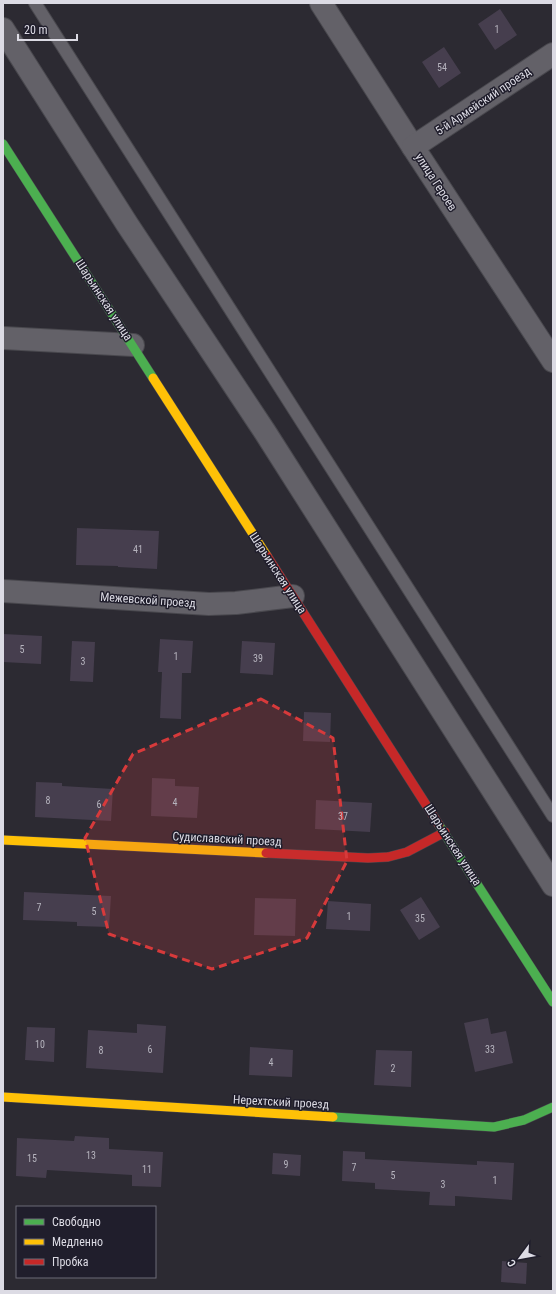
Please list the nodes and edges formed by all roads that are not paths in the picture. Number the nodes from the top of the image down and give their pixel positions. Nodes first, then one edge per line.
1 (35, 3) edge
2 (321, 3) edge
3 (3, 28) edge
4 (553, 54) edge
5 (3, 144) edge
6 (413, 148) junction
7 (3, 338) edge
8 (133, 345) junction
9 (553, 361) edge
10 (3, 591) edge
11 (293, 596) junction
12 (553, 816) edge
13 (445, 832) junction
14 (3, 840) edge
15 (553, 885) edge
16 (553, 1002) edge
17 (3, 1097) edge
18 (553, 1107) edge

1 - 12 lane
2 - 6 street, улица Героев
3 - 15 street
4 - 6 street, 5-й Армейский проезд
5 - 8 street, Шарьинская улица
6 - 9 street, улица Героев
7 - 8 street
8 - 11 street, Шарьинская улица
10 - 11 street, Межевской проезд
11 - 13 street, Шарьинская улица
13 - 14 street, Судиславский проезд
13 - 16 street, Шарьинская улица
17 - 18 street, Нерехтский проезд

